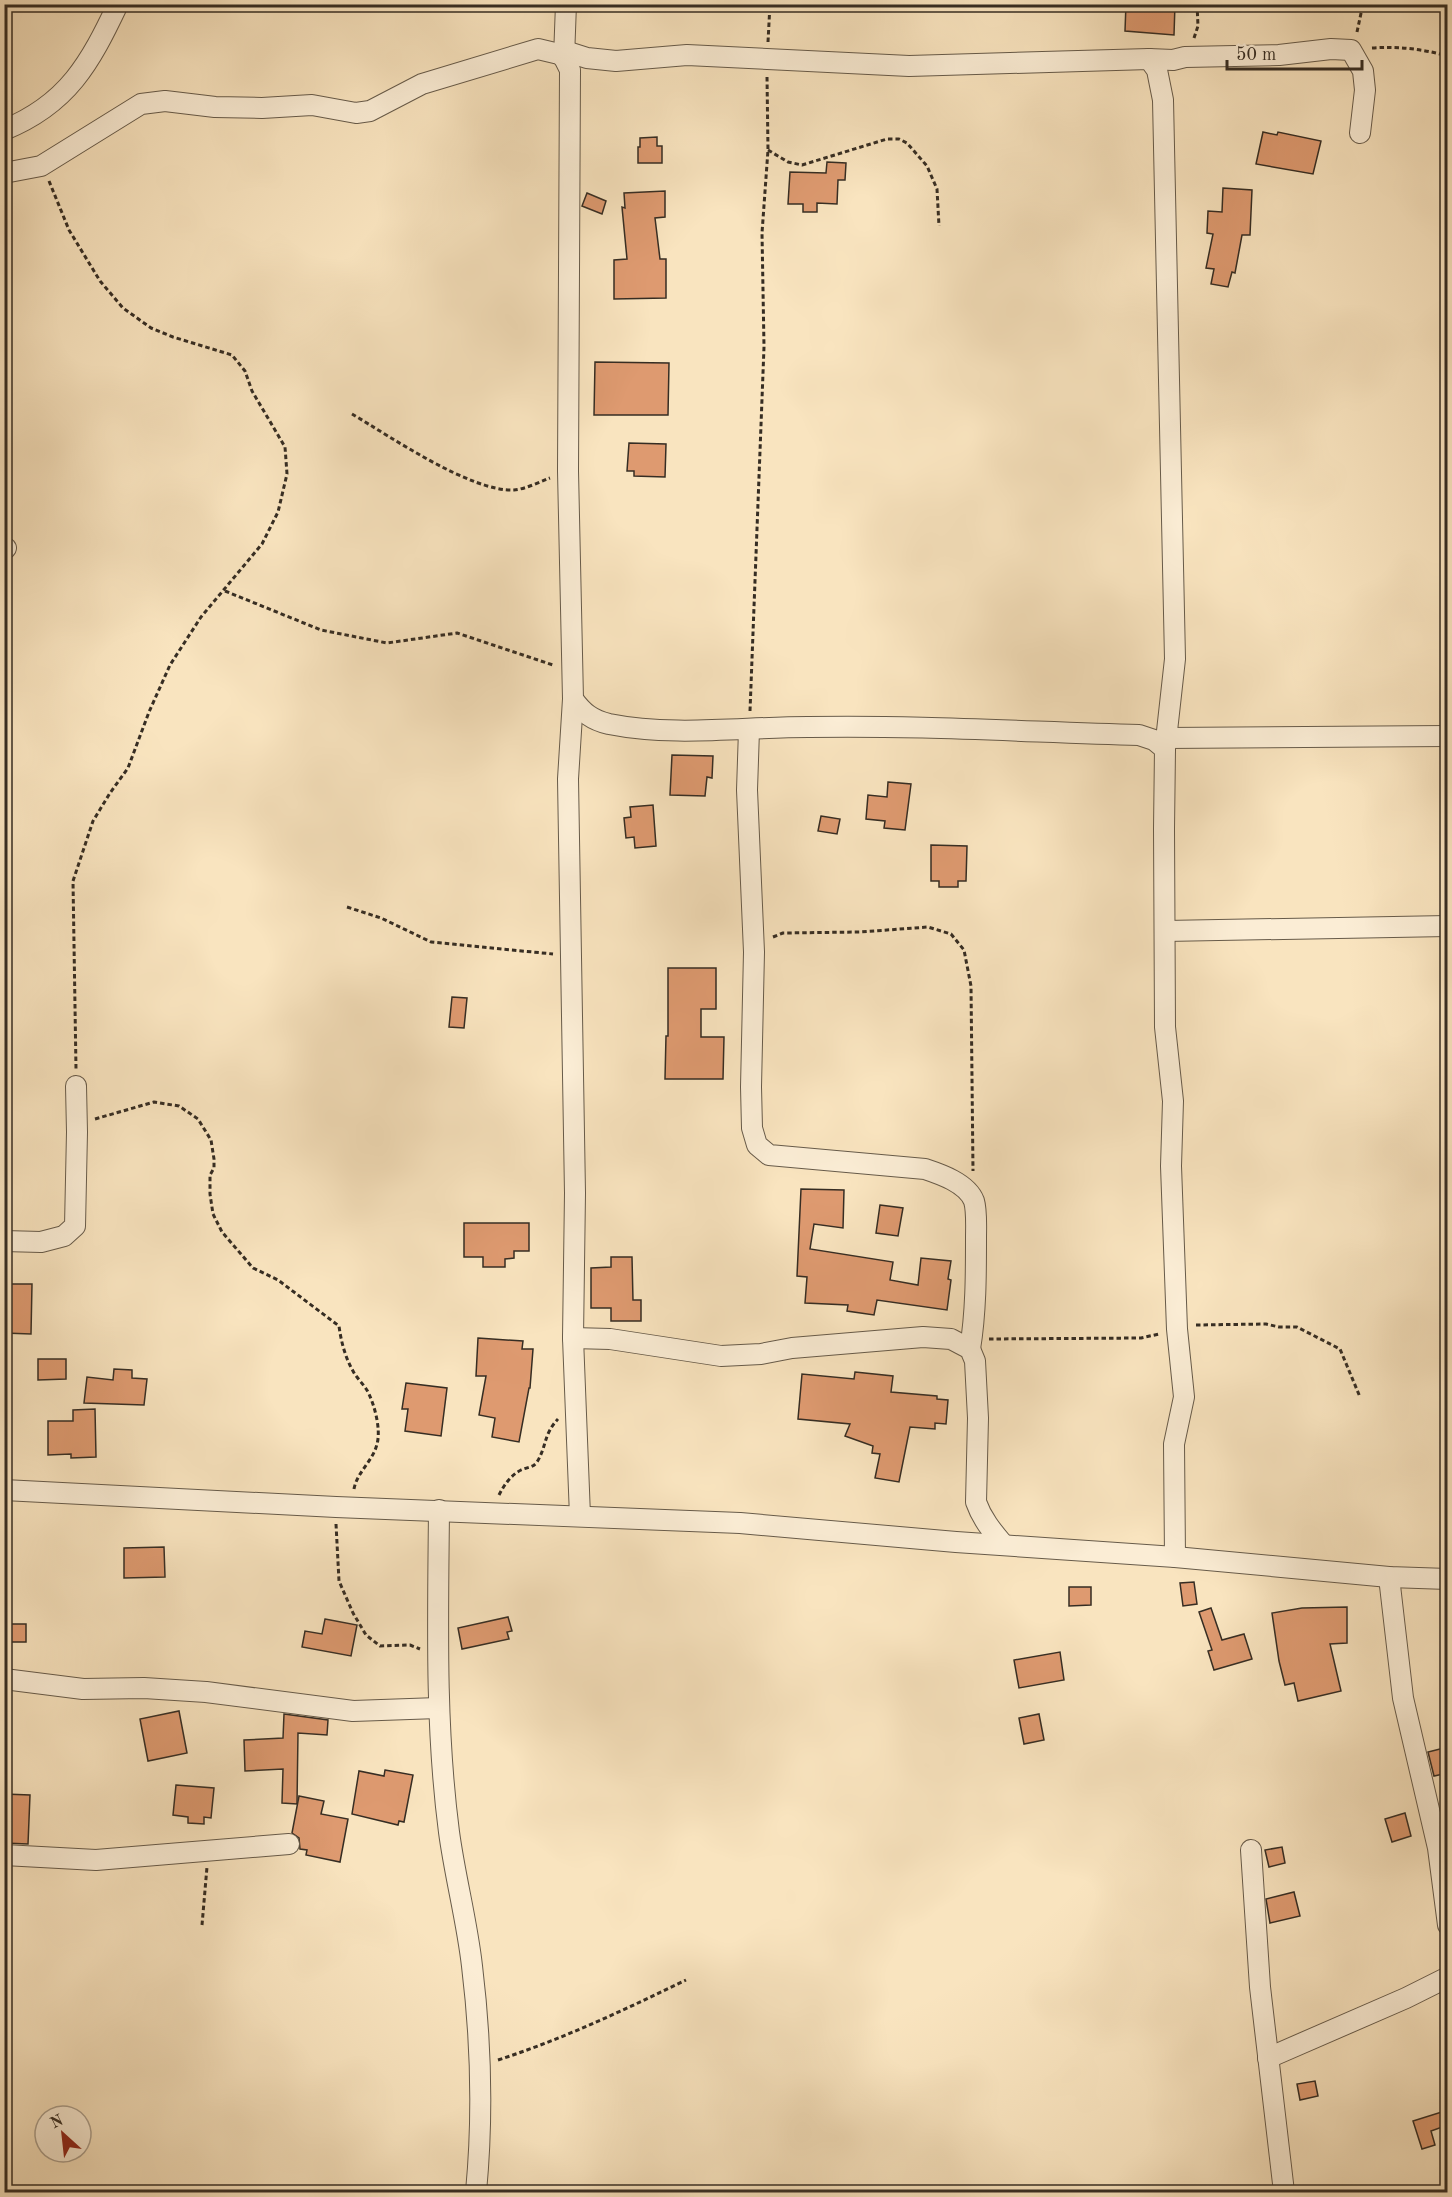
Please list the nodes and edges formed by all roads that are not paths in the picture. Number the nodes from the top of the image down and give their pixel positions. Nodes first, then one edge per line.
1 (118, 4) edge
2 (566, 4) edge
3 (564, 55) junction
4 (1149, 59) junction
5 (1176, 59) junction
6 (1161, 81) junction
7 (4, 130) edge
8 (1360, 133) dead end
9 (4, 173) edge
10 (573, 699) junction
11 (749, 730) junction
12 (1448, 736) edge
13 (1165, 743) junction
14 (1448, 926) edge
15 (1165, 931) junction
16 (76, 1086) road end
17 (4, 1241) edge
18 (573, 1338) junction
19 (971, 1343) junction
20 (4, 1490) edge
21 (439, 1510) junction
22 (980, 1513) junction
23 (580, 1516) junction
24 (956, 1542) junction
25 (1003, 1544) junction
26 (1175, 1557) junction
27 (1389, 1577) junction
28 (1448, 1579) edge
29 (4, 1679) edge
30 (438, 1708) junction
31 (289, 1844) dead end
32 (1251, 1850) dead end
33 (4, 1855) edge
34 (1448, 1925) edge
35 (1448, 1977) edge
36 (1268, 2058) junction
37 (476, 2193) edge
38 (1284, 2193) edge

1 - 7 street
2 - 3 street
3 - 4 street
3 - 9 street
3 - 10 street
4 - 5 street
4 - 6 street
5 - 6 street
5 - 8 street
6 - 13 street
10 - 11 street
10 - 18 street
11 - 13 street
11 - 19 street
12 - 13 street
13 - 15 street
14 - 15 street
15 - 26 street
16 - 17 street
18 - 19 street
18 - 23 street
19 - 22 street
20 - 21 street
21 - 23 street
21 - 30 street
22 - 24 street
22 - 25 street
23 - 24 street
24 - 25 street
25 - 26 street
26 - 27 street
27 - 28 street
27 - 34 street
29 - 30 street
30 - 37 street
31 - 33 street
32 - 36 street
35 - 36 street
36 - 38 street

